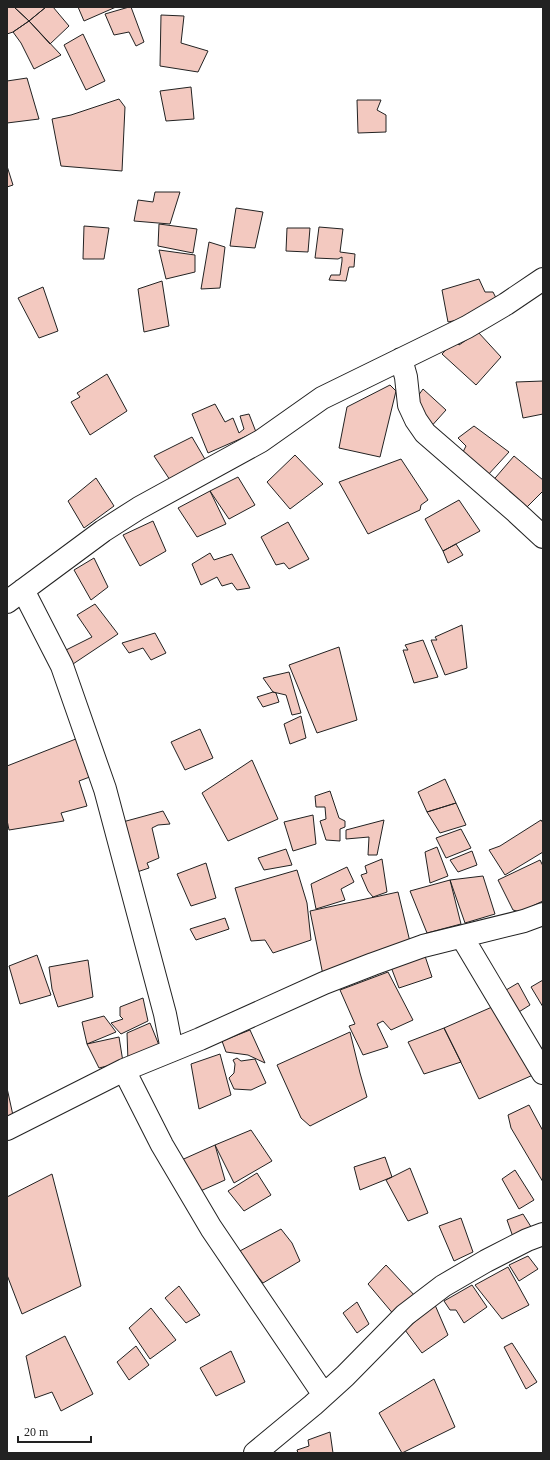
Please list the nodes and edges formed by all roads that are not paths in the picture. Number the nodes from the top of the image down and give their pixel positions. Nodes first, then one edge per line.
1 (543, 279) edge
2 (401, 359) junction
3 (543, 537) edge
4 (15, 596) edge
5 (543, 914) edge
6 (462, 937) junction
7 (172, 1050) junction
8 (124, 1070) junction
9 (543, 1074) edge
10 (7, 1129) edge
11 (543, 1234) edge
12 (324, 1395) junction
13 (256, 1453) edge

1 - 2 street
2 - 3 street
2 - 4 street
4 - 7 street
5 - 6 street
6 - 7 street
6 - 9 street
7 - 8 street
8 - 10 street
8 - 12 street
11 - 12 street
12 - 13 street

